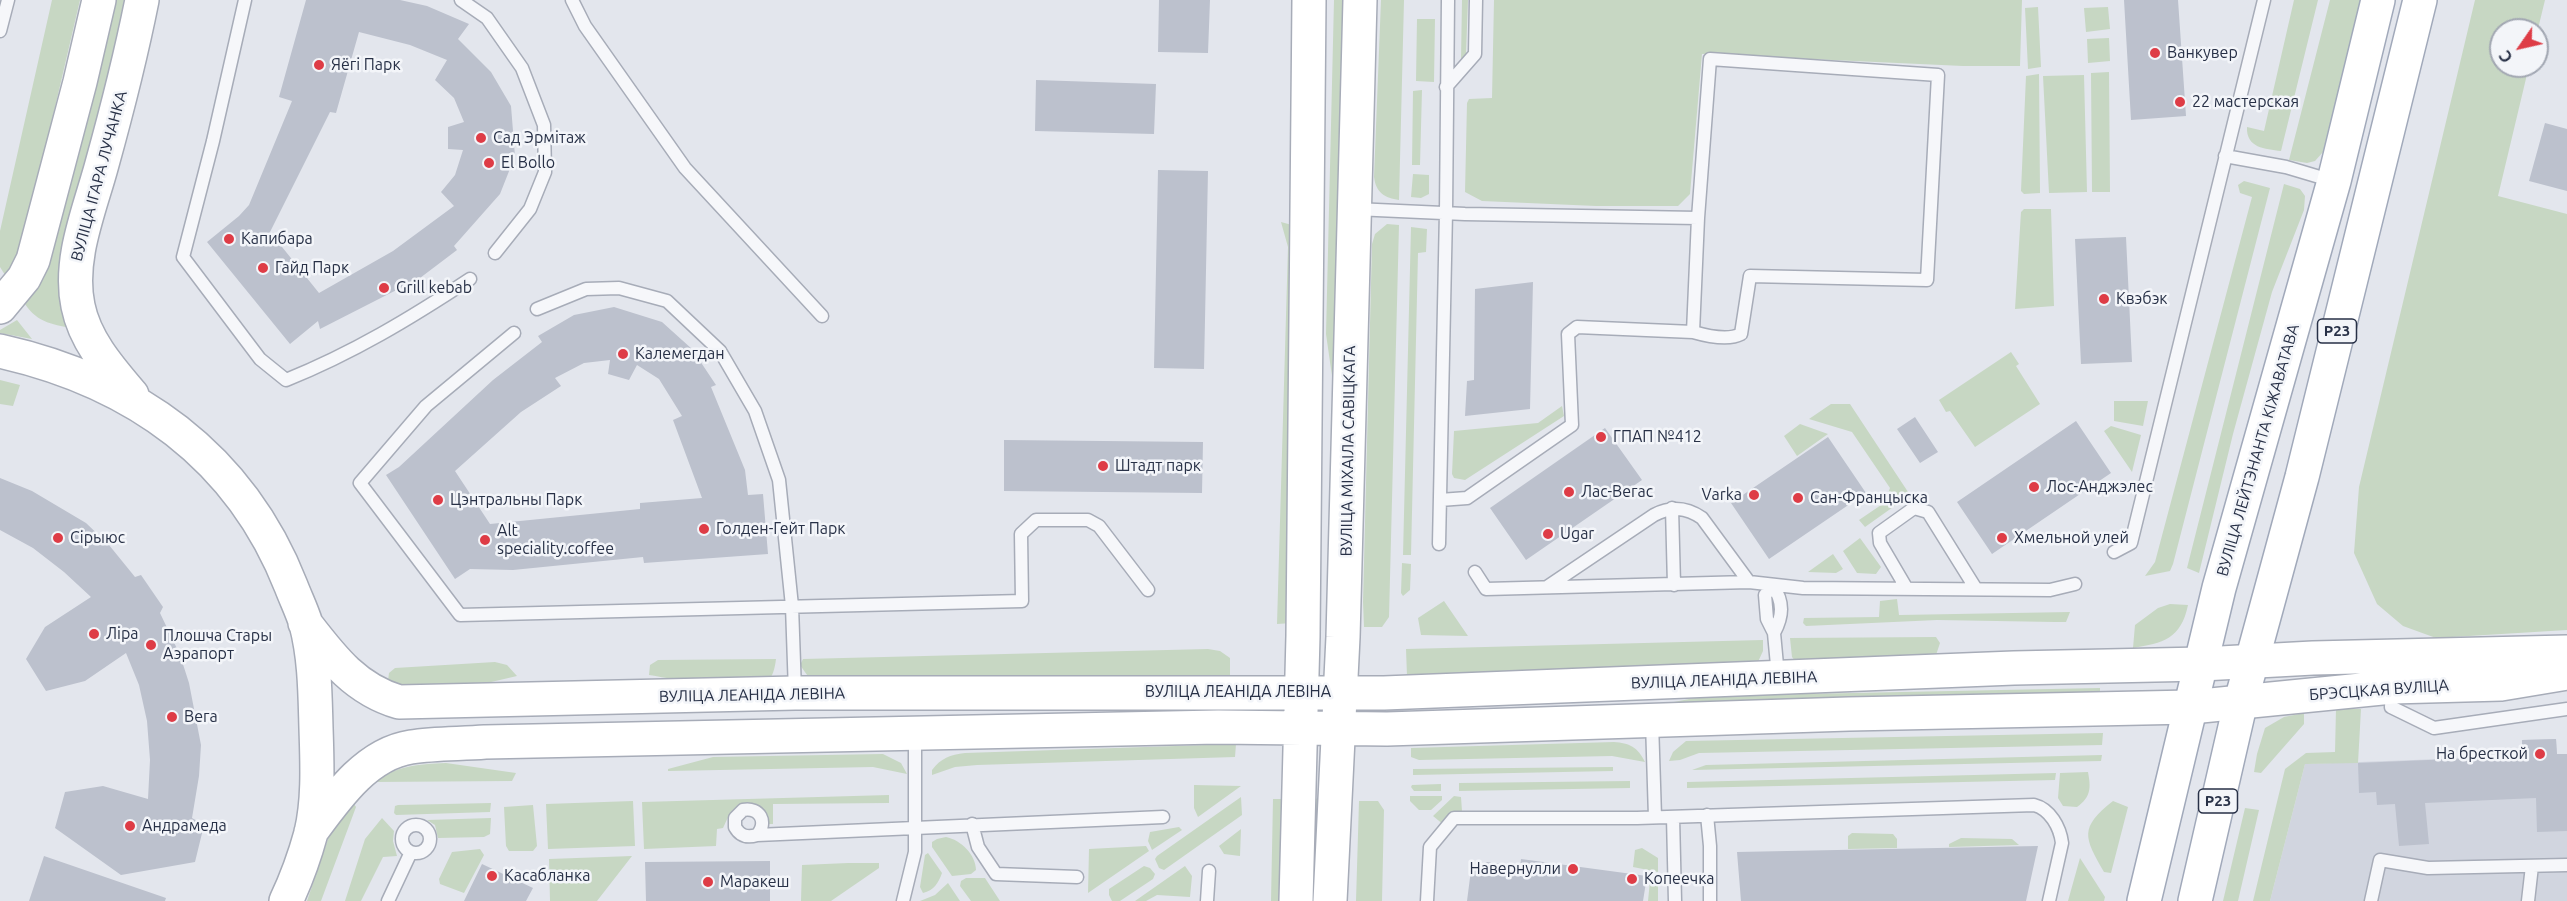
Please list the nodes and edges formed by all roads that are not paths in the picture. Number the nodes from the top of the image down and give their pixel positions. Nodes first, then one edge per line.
1 (8, 0) edge
2 (99, 0) edge
3 (142, 0) edge
4 (245, 0) edge
5 (461, 0) edge
6 (572, 0) edge
7 (1309, 0) edge
8 (1360, 0) edge
9 (1448, 0) edge
10 (1476, 0) edge
11 (2264, 0) edge
12 (2378, 0) edge
13 (2420, 0) edge
14 (0, 31) edge
15 (1446, 87) junction
16 (2225, 156) junction
17 (2334, 181) junction
18 (1354, 208) junction
19 (1446, 213) junction
20 (1698, 218) junction
21 (495, 253) dead end
22 (470, 279) dead end
23 (0, 307) edge
24 (537, 309) dead end
25 (822, 316) dead end
26 (1693, 332) junction
27 (514, 333) dead end
28 (0, 351) edge
29 (141, 406) junction
30 (1440, 500) junction
31 (1672, 508) junction
32 (1439, 544) dead end
33 (2114, 552) dead end
34 (1475, 572) dead end
35 (1749, 582) junction
36 (2075, 584) dead end
37 (1674, 585) junction
38 (1773, 586) junction
39 (1546, 588) junction
40 (1976, 589) junction
41 (1148, 590) dead end
42 (1907, 590) junction
43 (792, 606) junction
44 (305, 623) junction
45 (2567, 652) edge
46 (2252, 661) junction
47 (2202, 664) junction
48 (2567, 673) edge
49 (1778, 679) junction
50 (2392, 687) junction
51 (1341, 692) junction
52 (795, 693) junction
53 (1301, 693) junction
54 (2241, 701) junction
55 (2191, 707) junction
56 (2567, 709) edge
57 (1652, 722) junction
58 (1300, 728) junction
59 (1339, 728) junction
60 (915, 734) junction
61 (1707, 815) junction
62 (1163, 817) dead end
63 (1655, 817) junction
64 (1673, 817) junction
65 (972, 824) junction
66 (916, 826) junction
67 (311, 832) junction
68 (757, 835) dead end
69 (411, 852) dead end
70 (2567, 865) edge
71 (2532, 866) junction
72 (1209, 871) dead end
73 (1077, 877) dead end
74 (286, 901) edge
75 (388, 901) edge
76 (903, 901) edge
77 (1207, 901) edge
78 (1296, 901) edge
79 (1330, 901) edge
80 (1426, 901) edge
81 (1675, 901) edge
82 (1710, 901) edge
83 (2049, 901) edge
84 (2144, 901) edge
85 (2195, 901) edge
86 (2372, 901) edge
87 (2528, 901) edge

1 - 14 lane
2 - 23 main road
3 - 29 main road, ВУЛІЦА ІГАРА ЛУЧАНКА
4 - 22 lane
5 - 21 lane
6 - 25 lane
7 - 53 main road
8 - 18 main road, ВУЛІЦА МІХАІЛА САВІЦКАГА
9 - 15 lane
10 - 15 lane
11 - 16 lane
12 - 17 main road, ВУЛІЦА ЛЕЙТЭНАНТА КІЖАВАТАВА / Р23
13 - 46 main road, Р23
15 - 19 lane
16 - 17 lane
16 - 33 lane
17 - 47 main road, ВУЛІЦА ЛЕЙТЭНАНТА КІЖАВАТАВА / Р23
18 - 19 lane
18 - 51 main road, ВУЛІЦА МІХАІЛА САВІЦКАГА
19 - 20 lane
19 - 30 lane
20 - 26 lane
20 - 26 lane
24 - 43 lane
26 - 30 lane
27 - 43 lane
28 - 29 main road
29 - 44 main road
30 - 32 lane
31 - 35 lane
31 - 37 lane
31 - 39 lane
34 - 39 lane
35 - 37 lane
35 - 38 lane
36 - 40 lane
37 - 39 lane
38 - 42 lane
38 - 49 lane
40 - 42 lane
40 - 42 lane
41 - 43 lane
43 - 52 lane
44 - 52 main road, ВУЛІЦА ЛЕАНІДА ЛЕВІНА
44 - 67 main road
45 - 46 main road, БРЭСЦКАЯ ВУЛІЦА
46 - 47 main road, БРЭСЦКАЯ ВУЛІЦА
46 - 54 main road, Р23
47 - 49 main road, ВУЛІЦА ЛЕАНІДА ЛЕВІНА
47 - 55 main road, ВУЛІЦА ЛЕЙТЭНАНТА КІЖАВАТАВА / Р23
48 - 50 main road, БРЭСЦКАЯ ВУЛІЦА
49 - 51 main road, ВУЛІЦА ЛЕАНІДА ЛЕВІНА
50 - 54 main road, БРЭСЦКАЯ ВУЛІЦА
50 - 56 lane
51 - 53 main road, ВУЛІЦА ЛЕАНІДА ЛЕВІНА
51 - 59 main road, ВУЛІЦА МІХАІЛА САВІЦКАГА
52 - 53 main road, ВУЛІЦА ЛЕАНІДА ЛЕВІНА
53 - 58 main road
54 - 55 main road, БРЭСЦКАЯ ВУЛІЦА
54 - 85 main road, Р23
55 - 57 main road
55 - 84 main road, ВУЛІЦА ЛЕЙТЭНАНТА КІЖАВАТАВА / Р23
57 - 59 main road
57 - 63 lane
58 - 59 main road
58 - 60 main road
58 - 78 main road
59 - 79 main road, ВУЛІЦА МІХАІЛА САВІЦКАГА
60 - 66 lane
60 - 67 main road
61 - 64 lane
61 - 82 lane
61 - 83 lane
62 - 65 lane
63 - 64 lane
63 - 80 lane
64 - 81 lane
65 - 66 lane
65 - 73 lane
66 - 68 lane
66 - 76 lane
67 - 74 main road
69 - 75 lane
70 - 71 lane
71 - 86 lane
71 - 87 lane
72 - 77 lane

